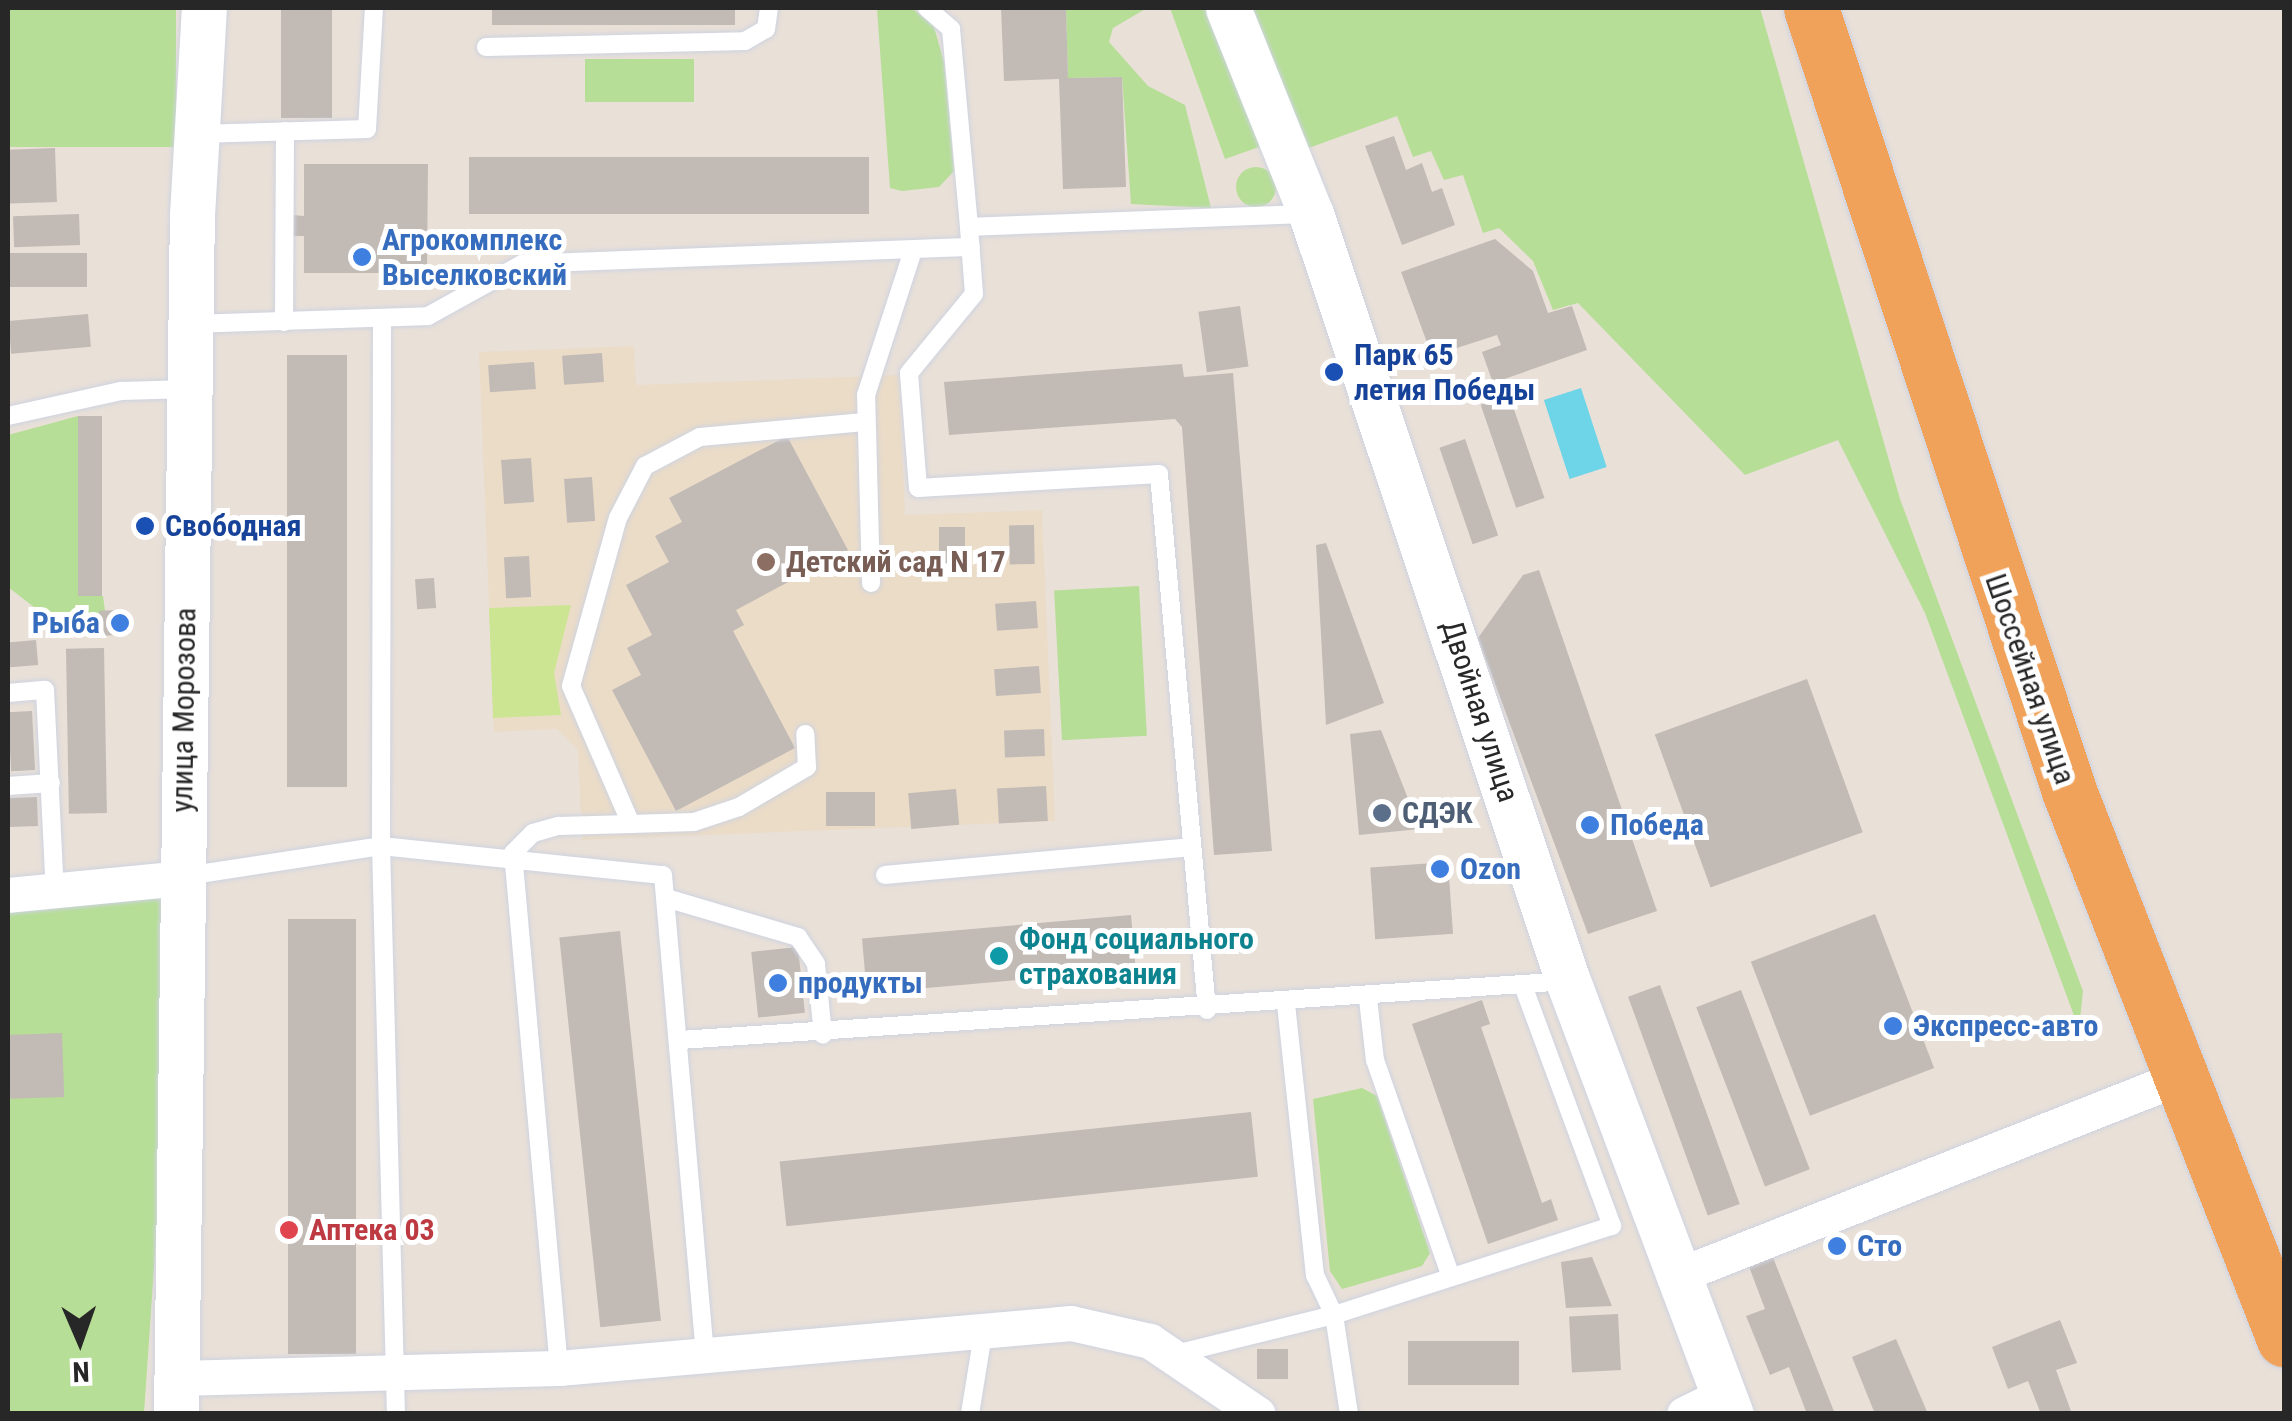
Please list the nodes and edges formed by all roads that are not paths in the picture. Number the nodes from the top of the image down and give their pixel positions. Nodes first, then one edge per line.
1 (204, 8) edge
2 (374, 8) edge
3 (769, 8) edge
4 (927, 8) edge
5 (1228, 8) edge
6 (1811, 8) edge
7 (486, 47) dead end
8 (285, 131) junction
9 (196, 134) junction
10 (1311, 214) junction
11 (969, 227) junction
12 (971, 247) junction
13 (913, 250) junction
14 (382, 320) junction
15 (284, 322) junction
16 (191, 324) junction
17 (190, 389) junction
18 (8, 416) edge
19 (864, 422) junction
20 (871, 582) dead end
21 (8, 693) edge
22 (806, 734) dead end
23 (50, 784) junction
24 (8, 786) edge
25 (631, 824) junction
26 (381, 846) junction
27 (1192, 848) junction
28 (512, 853) junction
29 (884, 875) dead end
30 (181, 878) junction
31 (55, 892) junction
32 (8, 894) edge
33 (666, 898) junction
34 (1568, 981) junction
35 (1524, 988) junction
36 (1368, 998) junction
37 (1286, 1004) junction
38 (1207, 1010) junction
39 (823, 1035) junction
40 (680, 1040) junction
41 (2181, 1077) junction
42 (1450, 1271) junction
43 (1674, 1278) junction
44 (1334, 1315) junction
45 (984, 1328) junction
46 (2284, 1339) edge
47 (1171, 1355) junction
48 (705, 1357) junction
49 (559, 1368) junction
50 (394, 1372) junction
51 (176, 1396) edge
52 (1214, 1398) edge
53 (1713, 1407) edge
54 (396, 1414) edge
55 (970, 1414) edge
56 (1258, 1414) edge
57 (1349, 1414) edge

1 - 9 street, улица Морозова
2 - 8 lane
3 - 7 lane
4 - 11 lane
5 - 10 street, Двойная улица
6 - 41 highway, Шоссейная улица
8 - 9 lane
8 - 15 lane
9 - 16 street, улица Морозова
10 - 11 lane
10 - 34 street, Двойная улица
11 - 12 lane
12 - 13 lane
12 - 27 lane
13 - 14 lane
13 - 19 lane
14 - 15 lane
14 - 26 lane
15 - 16 lane
16 - 17 street, улица Морозова
17 - 18 lane
17 - 30 street, улица Морозова
19 - 20 lane
19 - 25 lane
21 - 23 lane
22 - 25 lane
23 - 24 lane
23 - 31 lane
25 - 28 lane
26 - 28 lane
26 - 30 lane
26 - 50 lane
27 - 29 lane
27 - 38 lane
28 - 33 lane
28 - 49 lane
30 - 31 street
30 - 51 street, улица Морозова
31 - 32 street
33 - 39 lane
33 - 40 lane
34 - 35 lane
34 - 43 street, Двойная улица
35 - 36 lane
35 - 42 lane
36 - 37 lane
36 - 42 lane
37 - 38 lane
37 - 44 lane
38 - 39 lane
39 - 40 lane
40 - 48 lane
41 - 43 street
41 - 46 highway, Шоссейная улица
42 - 44 lane
43 - 53 street, Двойная улица
44 - 47 lane
44 - 57 lane
45 - 47 street
45 - 48 street
45 - 55 lane
47 - 52 street
48 - 49 street
49 - 50 street
50 - 51 street
50 - 54 lane
52 - 56 street

